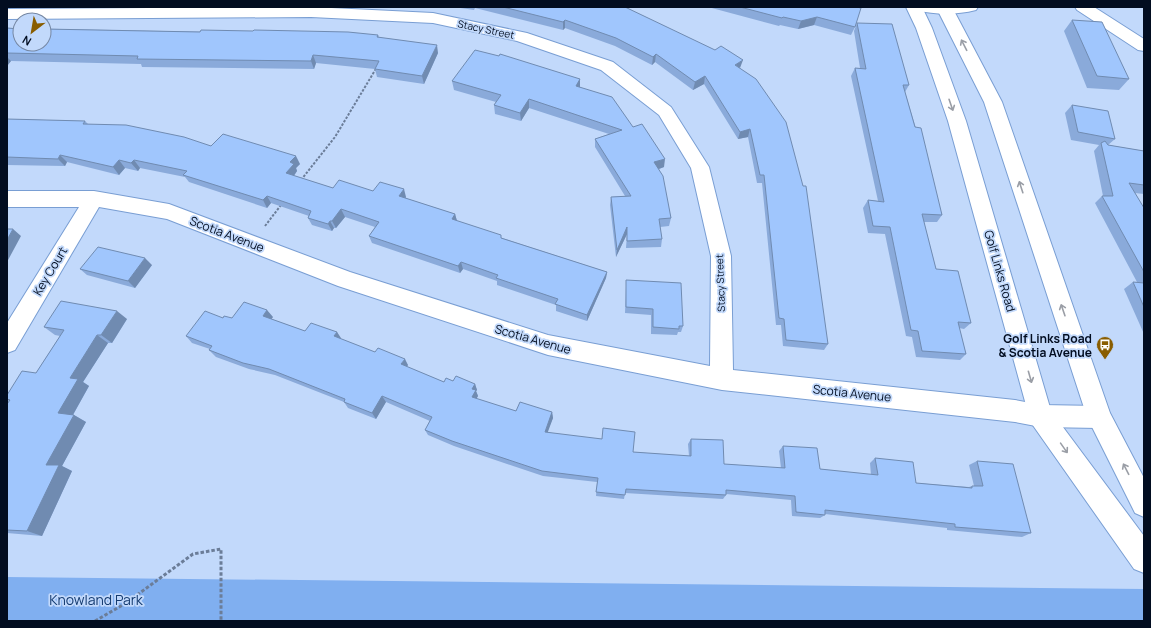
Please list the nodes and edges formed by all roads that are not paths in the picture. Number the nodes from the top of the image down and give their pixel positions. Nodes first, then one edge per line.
1 (914, 7) edge
2 (922, 7) edge
3 (970, 7) edge
4 (1083, 7) edge
5 (945, 9) edge
6 (7, 14) edge
7 (1144, 46) edge
8 (7, 198) edge
9 (94, 199) junction
10 (7, 343) edge
11 (722, 379) junction
12 (1041, 416) junction
13 (1099, 418) junction
14 (1144, 504) edge
15 (1144, 559) edge

1 -> 12 street, Golf Links Road
2 - 5 street
3 - 5 street
4 - 7 street
13 -> 5 street
6 - 11 street, Stacy Street
8 - 9 street, Scotia Avenue
9 - 10 street, Key Court
9 - 11 street, Scotia Avenue
11 - 12 street, Scotia Avenue
12 - 13 street, Scotia Avenue
12 -> 15 street, Golf Links Road
14 -> 13 street

